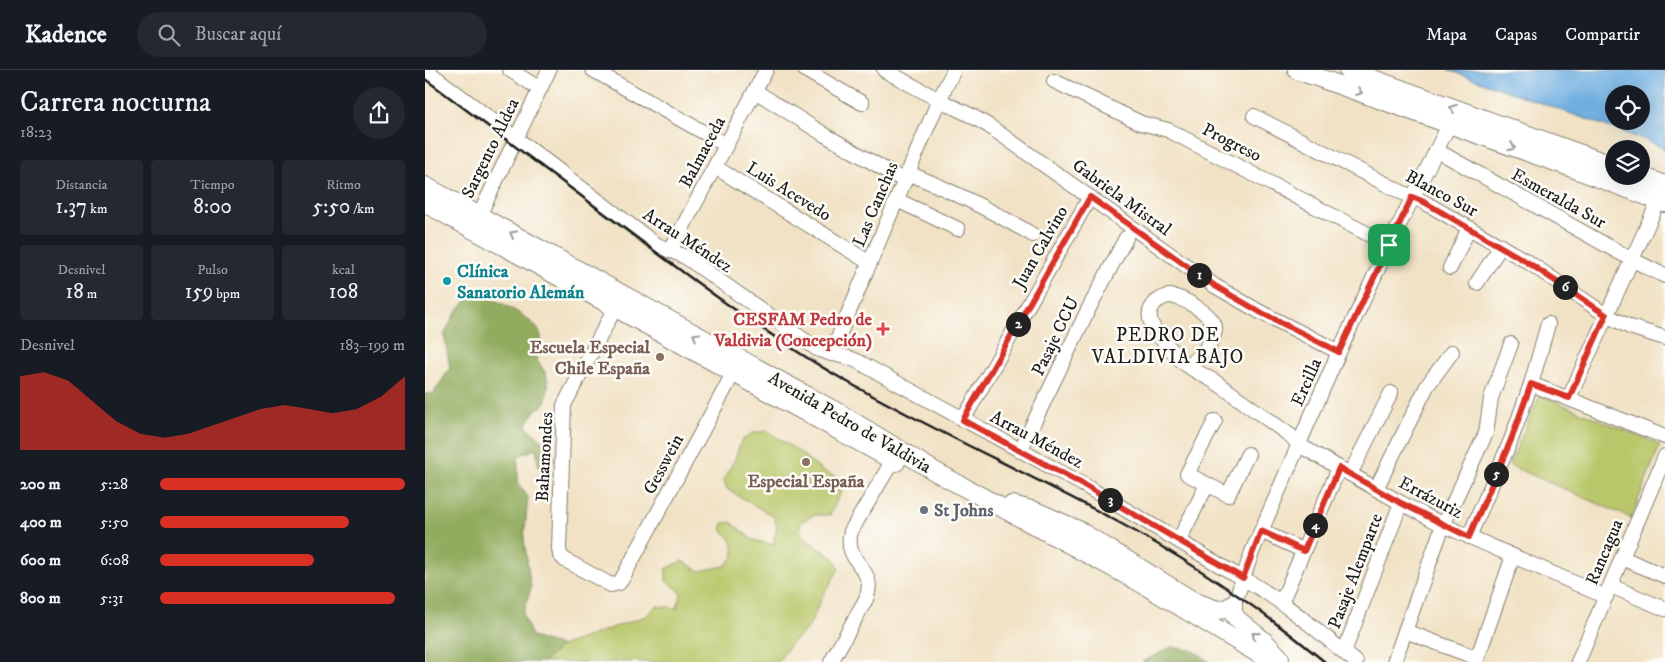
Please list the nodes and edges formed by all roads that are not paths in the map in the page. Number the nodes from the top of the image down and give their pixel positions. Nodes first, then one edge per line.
1 (426, 70) edge
2 (510, 70) edge
3 (549, 70) edge
4 (593, 70) edge
5 (766, 70) edge
6 (805, 70) edge
7 (884, 70) edge
8 (954, 70) edge
9 (1297, 70) edge
10 (1348, 70) edge
11 (1054, 81) dead end
12 (539, 89) junction
13 (755, 91) junction
14 (939, 100) junction
15 (862, 103) dead end
16 (1254, 116) dead end
17 (1449, 125) junction
18 (516, 138) junction
19 (727, 145) junction
20 (1435, 150) junction
21 (1605, 163) edge
22 (715, 167) junction
23 (906, 177) junction
24 (1650, 184) edge
25 (425, 186) edge
26 (1663, 196) edge
27 (1090, 197) junction
28 (1412, 197) junction
29 (897, 200) junction
30 (425, 203) edge
31 (479, 216) junction
32 (460, 222) junction
33 (1469, 228) junction
34 (958, 229) dead end
35 (480, 233) junction
36 (1033, 235) dead end
37 (1126, 238) dead end
38 (1389, 245) junction
39 (1501, 246) junction
40 (670, 251) junction
41 (1631, 259) junction
42 (870, 263) junction
43 (1449, 268) dead end
44 (1665, 276) edge
45 (1477, 283) dead end
46 (615, 308) junction
47 (1606, 315) junction
48 (1548, 324) dead end
49 (1665, 338) edge
50 (1511, 344) dead end
51 (1339, 352) junction
52 (1453, 352) dead end
53 (831, 354) junction
54 (736, 366) junction
55 (1188, 366) junction
56 (1531, 384) junction
57 (1391, 393) dead end
58 (1569, 398) junction
59 (963, 420) junction
60 (1215, 421) dead end
61 (1665, 437) edge
62 (1299, 445) junction
63 (1020, 451) junction
64 (1248, 454) dead end
65 (1665, 456) edge
66 (893, 460) junction
67 (1344, 471) junction
68 (1207, 485) junction
69 (1376, 489) junction
70 (989, 501) junction
71 (1401, 503) junction
72 (1061, 522) junction
73 (1443, 526) junction
74 (1261, 531) junction
75 (1038, 533) junction
76 (1469, 537) junction
77 (1094, 540) junction
78 (1179, 540) junction
79 (1304, 551) junction
80 (1513, 556) junction
81 (1622, 558) junction
82 (1665, 576) edge
83 (1243, 578) junction
84 (1141, 583) junction
85 (616, 584) joint
86 (1608, 591) junction
87 (1281, 603) junction
88 (1233, 605) junction
89 (1665, 609) edge
90 (1405, 631) junction
91 (1344, 652) junction
92 (1477, 660) edge
93 (831, 662) edge
94 (1255, 662) edge
95 (1272, 662) edge
96 (1284, 662) edge
97 (1356, 662) edge
98 (1394, 662) edge
99 (1578, 662) edge

1 - 18 street, Arrau Méndez
2 - 12 street
3 - 12 street, Sargento Aldea
4 - 19 street
5 - 13 street, Balmaceda
6 - 15 street
7 - 14 street, Gabriela Mistral
8 - 14 street, Las Canchas
9 -> 17 main road
21 -> 10 main road
11 - 38 street, Progreso
12 - 18 street, Sargento Aldea
13 - 19 street, Balmaceda
13 - 23 street
14 - 23 street, Las Canchas
14 - 27 street, Gabriela Mistral
16 - 28 street, Blanco Sur
17 - 20 street, Ercilla
17 -> 26 main road
18 - 31 street, Sargento Aldea
18 - 40 street, Arrau Méndez
19 - 22 street, Balmaceda
20 - 28 street, Ercilla
20 - 41 street, Esmeralda Sur
22 - 40 street, Balmaceda
22 - 42 street, Luis Acevedo
23 - 29 street, Las Canchas
23 - 36 street
24 - 26 main road
25 - 31 main road, Avenida Pedro de Valdivia
26 - 41 street
27 - 51 street, Gabriela Mistral
27 - 59 street, Juan Calvino
28 - 33 street, Blanco Sur
28 - 38 street, Ercilla
29 - 34 street
29 - 42 street, Las Canchas
30 - 32 main road, Avenida Pedro de Valdivia
31 - 32 main road
31 - 35 main road
54 -> 31 main road, Avenida Pedro de Valdivia
32 - 35 main road, Avenida Pedro de Valdivia
33 - 39 street, Blanco Sur
33 - 43 street
35 - 46 main road, Avenida Pedro de Valdivia
37 - 63 street, Pasaje CCU
38 - 51 street, Ercilla
39 - 45 street
39 - 47 street, Blanco Sur
40 - 53 street, Arrau Méndez
41 - 44 street, Esmeralda Sur
41 - 47 street
42 - 53 street, Las Canchas
46 - 54 main road, Avenida Pedro de Valdivia
46 - 85 street, Bahamondes
47 - 49 street, Blanco Sur
47 - 58 street
48 - 56 street
50 - 73 street
51 - 62 street, Ercilla
52 - 69 street
53 - 59 street, Arrau Méndez
54 - 66 main road, Avenida Pedro de Valdivia
54 - 70 main road, Avenida Pedro de Valdivia
54 - 85 street, Gesswein
55 - 55 street
55 - 62 street, Errázuriz
56 - 58 street
56 - 76 street
57 - 67 street
58 - 61 street
59 - 63 street, Arrau Méndez
60 - 68 street
62 - 67 street, Errázuriz
62 - 74 street, Ercilla
63 - 78 street, Arrau Méndez
64 - 68 street
65 - 81 street, Rancagua
66 - 75 main road, Avenida Pedro de Valdivia
66 - 93 street
67 - 69 street, Errázuriz
67 - 79 street
68 - 78 street
69 - 71 street, Errázuriz
70 - 72 main road
70 - 75 main road, Avenida Pedro de Valdivia
71 - 73 street, Errázuriz
71 - 91 street, Pasaje Alemparte
72 - 75 main road
72 - 77 main road
73 - 76 street, Errázuriz
73 - 90 street
74 - 79 street
74 - 83 street, Ercilla
75 - 84 main road, Avenida Pedro de Valdivia
75 - 94 main road, Avenida Pedro de Valdivia
76 - 80 street, Errázuriz
77 - 84 main road
77 - 88 main road
78 - 83 street, Arrau Méndez
79 - 87 street
80 - 86 street, Errázuriz
80 - 92 street
81 - 82 street
81 - 86 street, Rancagua
83 - 87 street, Arrau Méndez
83 - 88 street, Ercilla
84 - 95 main road, Avenida Pedro de Valdivia
86 - 89 street, Errázuriz
86 - 99 street, Rancagua
87 - 91 street, Arrau Méndez
96 -> 88 main road
90 - 92 street
90 - 98 street
91 - 97 street, Arrau Méndez

